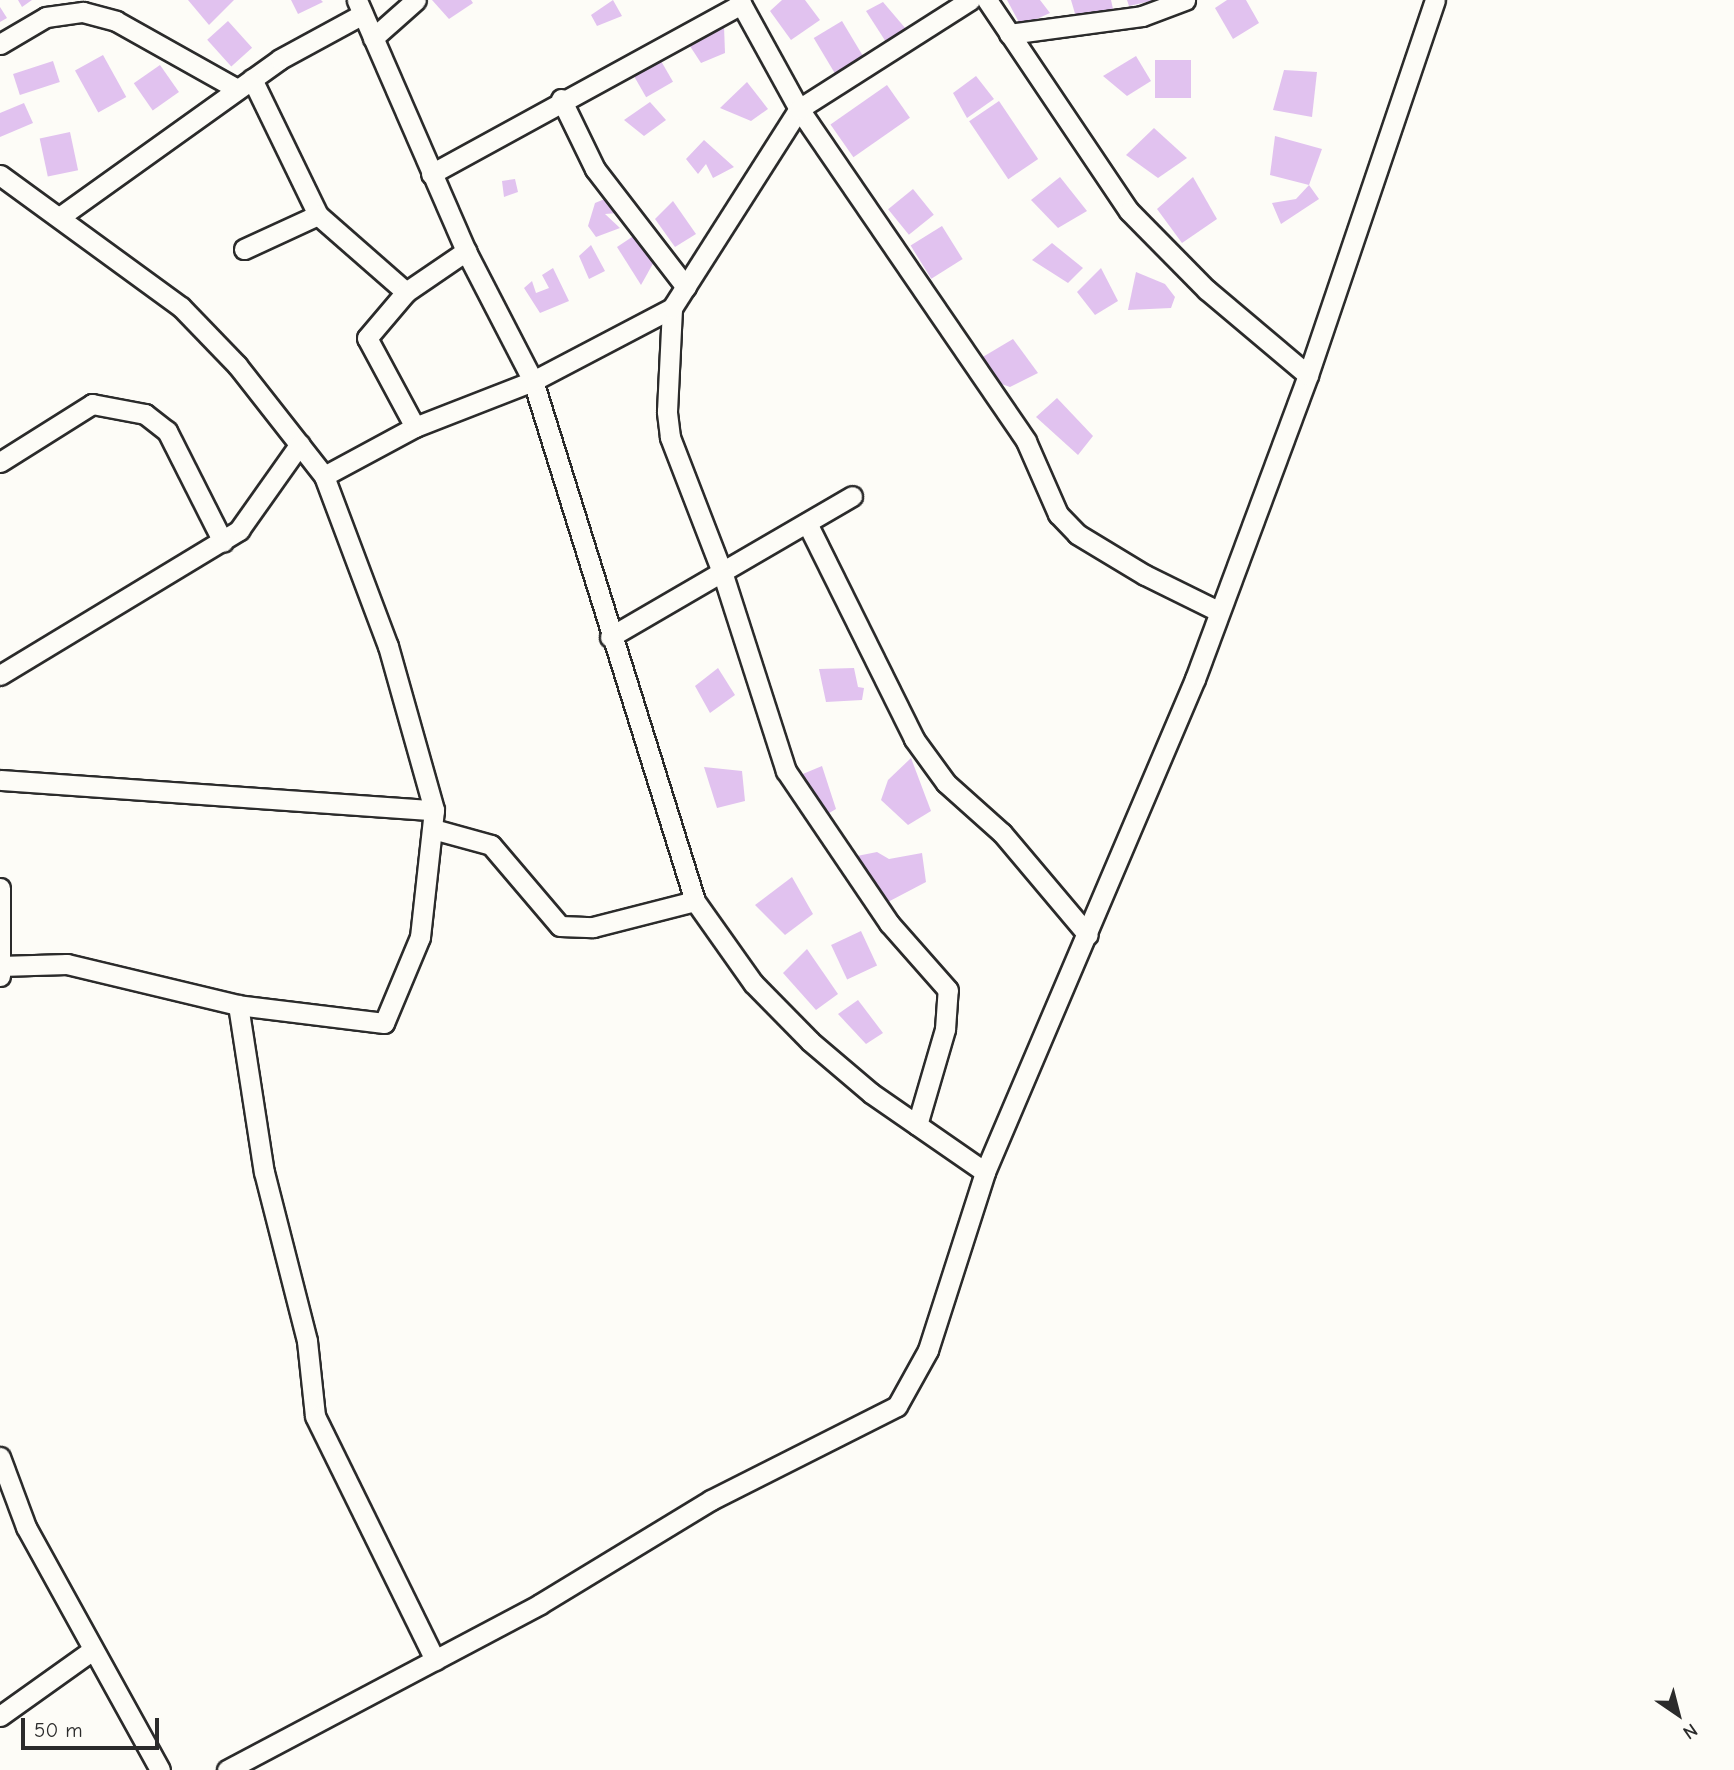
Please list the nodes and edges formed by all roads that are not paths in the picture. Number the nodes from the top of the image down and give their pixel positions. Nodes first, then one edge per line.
1 (416, 0) edge
2 (970, 0) edge
3 (987, 0) edge
4 (1185, 0) edge
5 (1434, 0) edge
6 (740, 2) edge
7 (360, 7) edge
8 (1009, 34) junction
9 (373, 38) junction
10 (0, 44) edge
11 (244, 84) junction
12 (561, 99) junction
13 (799, 109) junction
14 (431, 174) junction
15 (0, 175) edge
16 (318, 215) junction
17 (61, 216) junction
18 (244, 249) dead end
19 (466, 251) junction
20 (687, 287) junction
21 (406, 292) junction
22 (672, 308) junction
23 (1308, 375) junction
24 (533, 381) junction
25 (415, 427) junction
26 (300, 444) junction
27 (0, 462) edge
28 (324, 476) junction
29 (852, 496) dead end
30 (807, 523) junction
31 (223, 542) junction
32 (722, 572) junction
33 (1219, 611) junction
34 (610, 637) junction
35 (0, 674) edge
36 (0, 780) edge
37 (434, 820) junction
38 (0, 888) edge
39 (695, 901) junction
40 (1088, 934) junction
41 (0, 966) edge
42 (0, 976) edge
43 (238, 1005) junction
44 (917, 1125) junction
45 (985, 1172) junction
46 (0, 1457) edge
47 (91, 1651) junction
48 (435, 1660) junction
49 (0, 1716) edge
50 (160, 1770) edge
51 (227, 1770) edge

1 - 9 street
2 - 13 street
3 - 8 street
4 - 8 street
5 - 23 street
6 - 12 street
6 - 13 street
7 - 9 street
7 - 11 street
8 - 23 street
9 - 14 street
10 - 11 street
11 - 16 street
11 - 17 street
12 - 14 street
12 - 20 street
13 - 20 street
13 - 33 street
14 - 19 street
15 - 17 street
16 - 18 street
16 - 21 street
17 - 26 street
19 - 21 street
19 - 24 street
20 - 22 street
21 - 25 street
22 - 24 street
22 - 32 street
23 - 33 street
24 - 25 street
24 - 34 street
25 - 28 street
26 - 28 street
26 - 31 street
27 - 31 street
28 - 37 street
29 - 30 street
30 - 32 street
30 - 40 street
31 - 35 street
32 - 34 street
32 - 44 street
33 - 40 street
34 - 39 street
36 - 37 street
37 - 39 street
37 - 43 street
38 - 41 street
39 - 44 street
40 - 45 street
41 - 42 street
41 - 43 street
43 - 48 street
44 - 45 street
45 - 48 street
46 - 47 street
47 - 49 street
47 - 50 street
48 - 51 street

